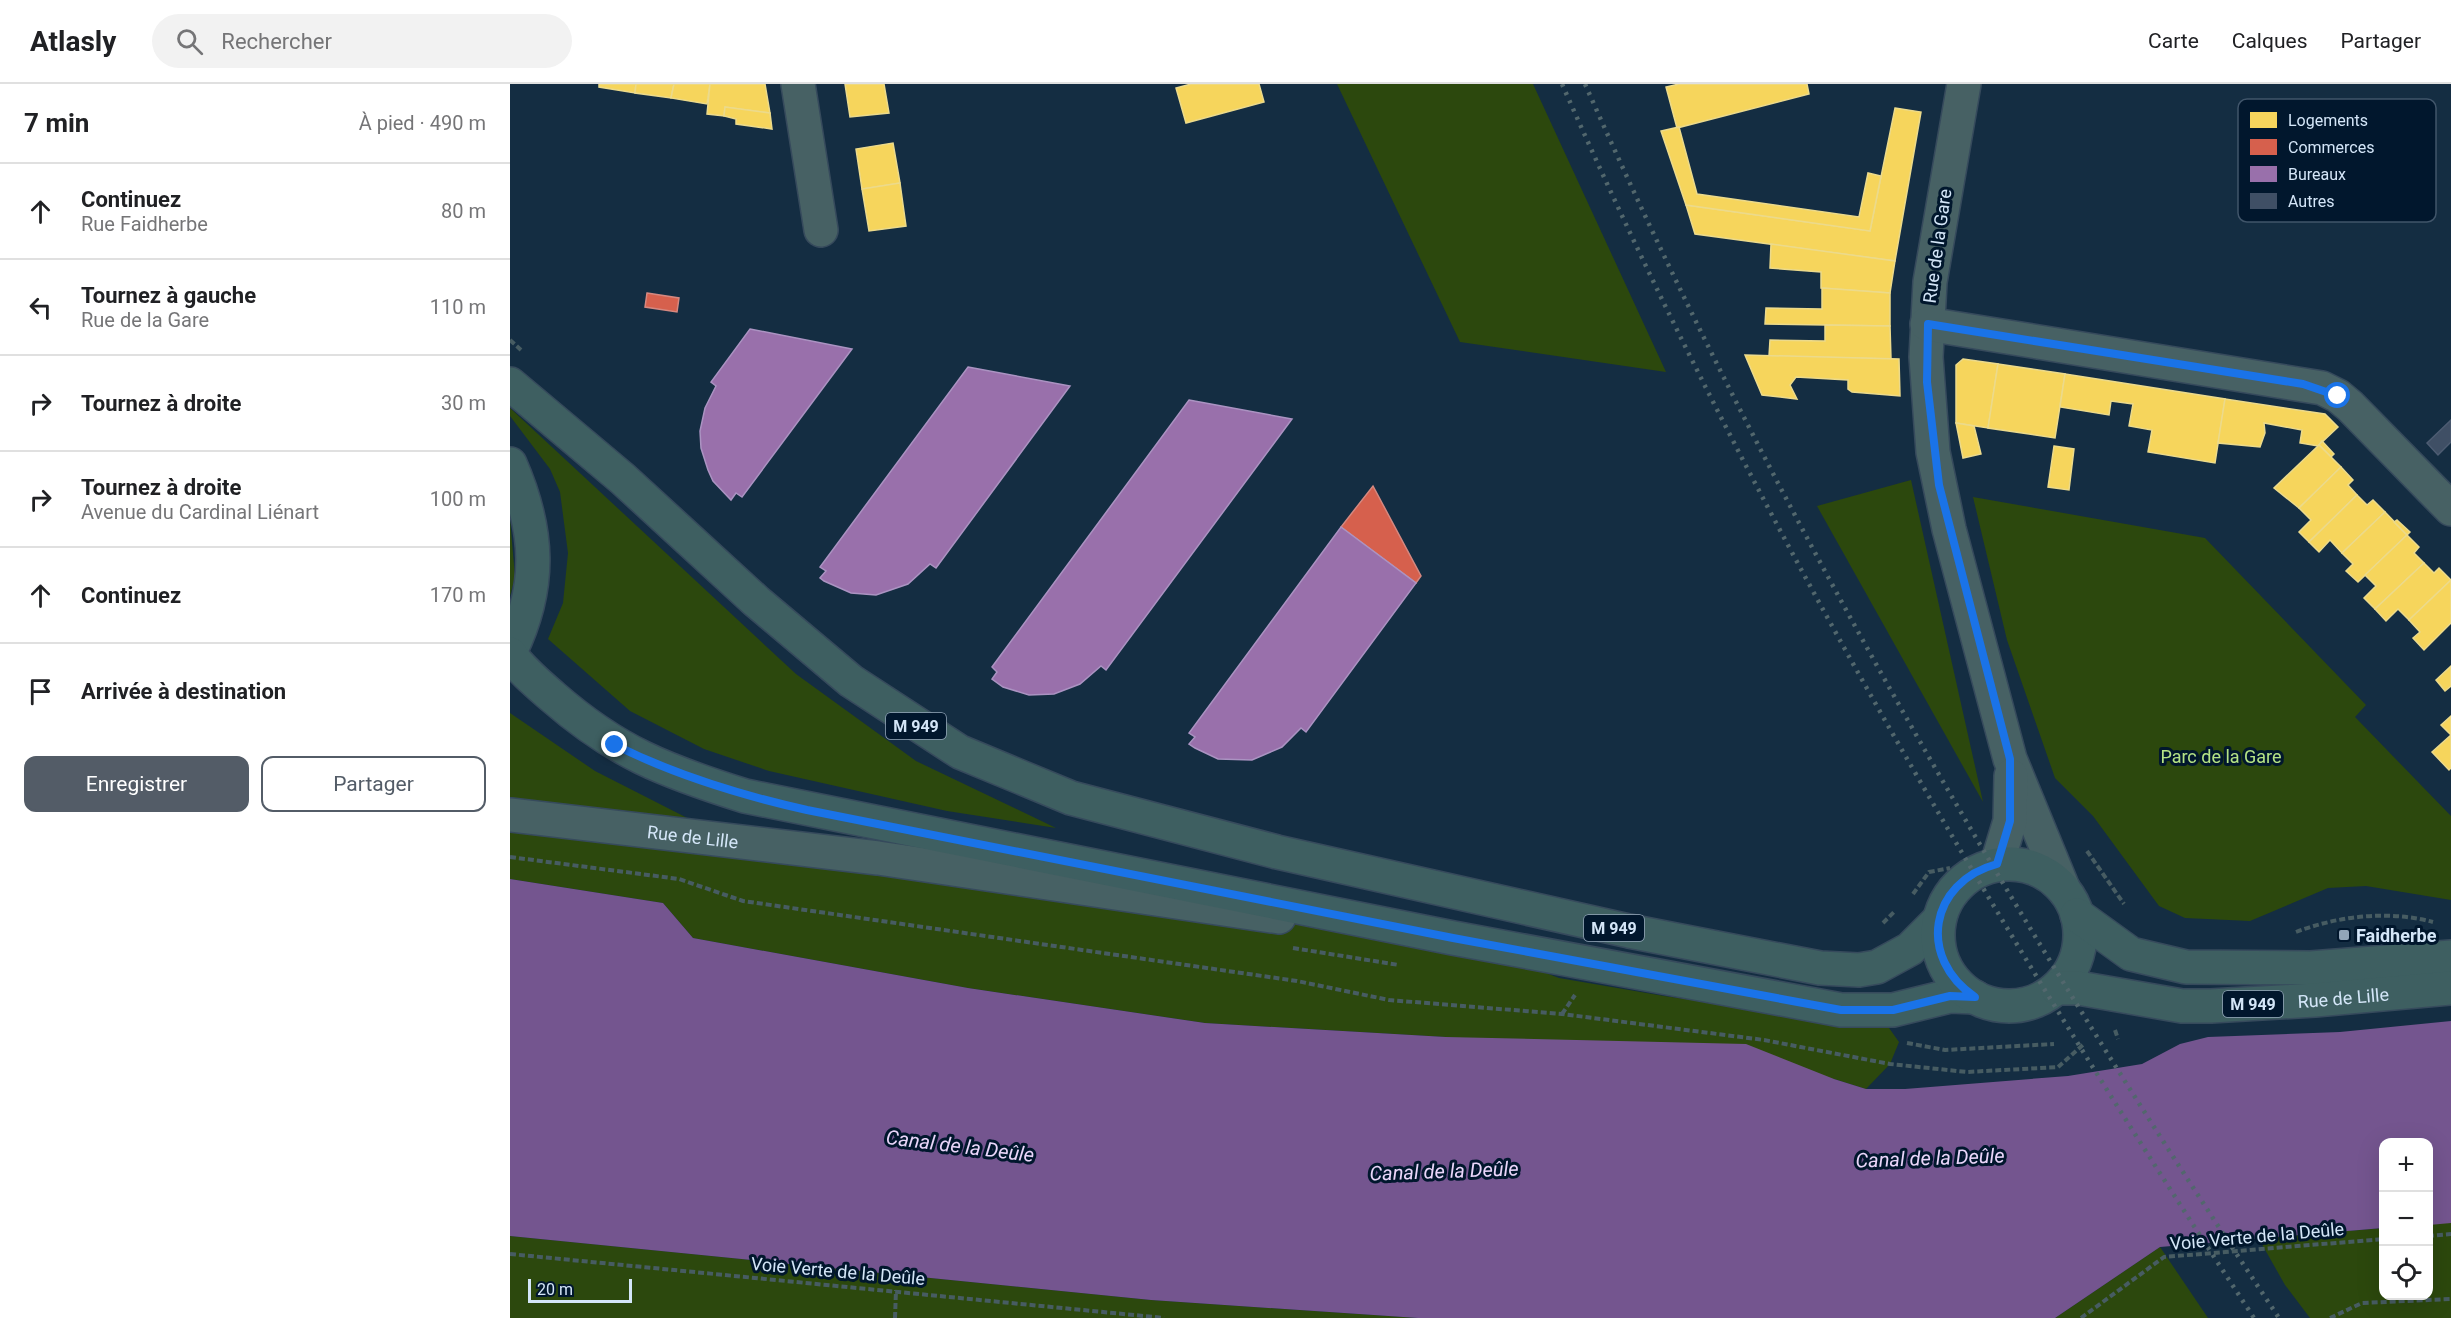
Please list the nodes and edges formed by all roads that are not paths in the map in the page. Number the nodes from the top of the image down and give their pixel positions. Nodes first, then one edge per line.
1 (798, 84) edge
2 (1964, 84) edge
3 (821, 230) dead end
4 (1928, 324) junction
5 (519, 363) edge
6 (510, 384) edge
7 (510, 464) edge
8 (623, 479) junction
9 (2451, 509) edge
10 (510, 653) edge
11 (2010, 759) junction
12 (510, 815) edge
13 (1997, 864) junction
14 (2070, 902) junction
15 (1939, 920) junction
16 (1453, 938) junction
17 (2451, 957) edge
18 (2057, 988) junction
19 (2451, 988) edge
20 (1975, 997) junction

1 - 3 street
2 - 4 street, Rue de la Gare
4 - 9 street
4 - 11 street, Rue de la Gare
5 - 8 street
6 - 8 main road, M 949
7 - 10 main road
8 - 15 main road, M 949
10 - 16 main road
11 - 13 street, Rue de la Gare
11 - 14 street, Rue de la Gare
12 - 16 street, Rue de Lille
13 - 14 main road
13 - 15 main road
14 - 17 main road, Rue de Lille / M 949
14 - 18 main road
15 - 20 main road
16 - 20 main road, M 949
18 - 19 main road, Rue de Lille / M 949
18 - 20 main road

